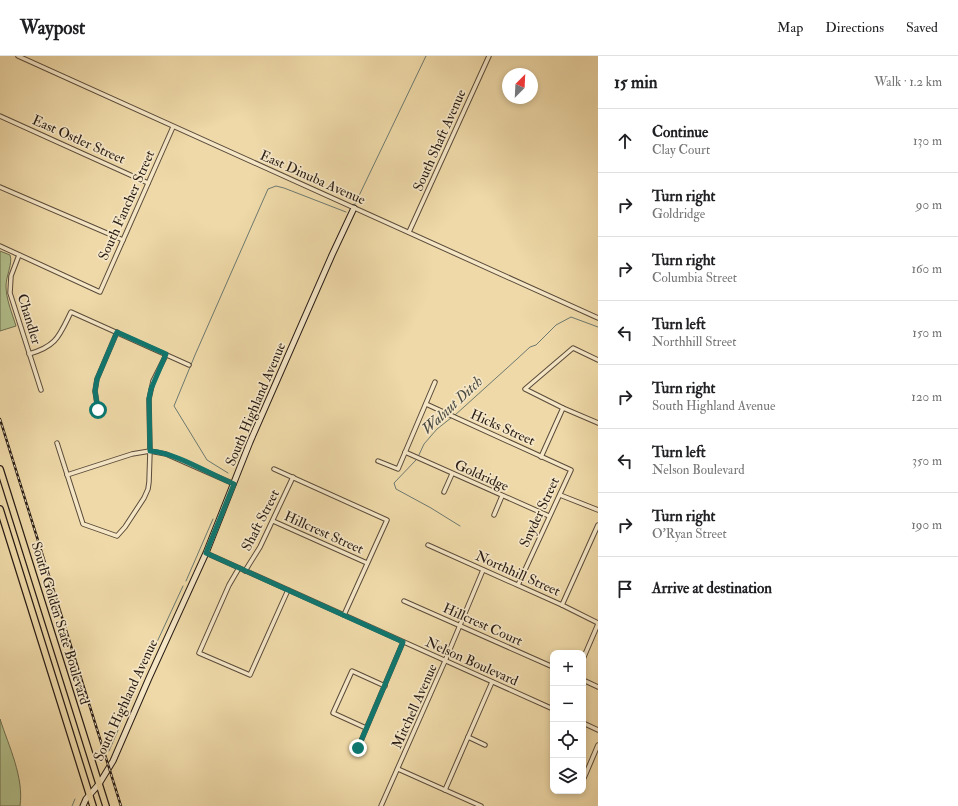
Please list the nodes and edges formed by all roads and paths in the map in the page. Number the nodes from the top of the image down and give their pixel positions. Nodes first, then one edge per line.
1 (18, 56) edge
2 (489, 56) edge
3 (0, 116) edge
4 (173, 127) junction
5 (148, 183) junction
6 (0, 187) edge
7 (354, 208) junction
8 (409, 232) junction
9 (123, 240) junction
10 (0, 246) edge
11 (19, 255) junction
12 (598, 318) edge
13 (117, 332) junction
14 (29, 354) junction
15 (166, 354) junction
16 (598, 360) edge
17 (190, 365) dead end
18 (435, 382) dead end
19 (41, 390) dead end
20 (426, 404) junction
21 (563, 408) junction
22 (98, 410) dead end
23 (598, 423) edge
24 (57, 443) dead end
25 (150, 451) junction
26 (406, 452) junction
27 (541, 457) junction
28 (378, 461) dead end
29 (0, 469) edge
30 (274, 470) dead end
31 (571, 470) joint
32 (452, 474) junction
33 (67, 475) junction
34 (293, 477) junction
35 (234, 484) junction
36 (444, 492) dead end
37 (560, 495) junction
38 (502, 496) junction
39 (0, 509) edge
40 (598, 510) edge
41 (494, 515) dead end
42 (549, 516) junction
43 (273, 521) junction
44 (598, 525) edge
45 (593, 536) junction
46 (598, 538) edge
47 (428, 545) dead end
48 (206, 553) junction
49 (367, 562) junction
50 (239, 568) junction
51 (483, 570) junction
52 (245, 571) junction
53 (518, 585) junction
54 (288, 590) junction
55 (404, 601) dead end
56 (562, 605) junction
57 (344, 615) junction
58 (598, 624) edge
59 (459, 625) junction
60 (403, 642) junction
61 (586, 652) edge
62 (445, 661) junction
63 (550, 666) edge
64 (586, 681) edge
65 (492, 682) junction
66 (385, 686) junction
67 (598, 687) edge
68 (550, 708) edge
69 (586, 724) edge
70 (366, 728) junction
71 (598, 730) edge
72 (468, 737) junction
73 (485, 745) dead end
74 (598, 745) edge
75 (358, 748) dead end
76 (398, 769) junction
77 (586, 773) edge
78 (99, 784) junction
79 (445, 790) junction
80 (90, 795) junction
81 (83, 806) edge
82 (93, 806) edge
83 (106, 806) edge
84 (381, 806) edge
85 (480, 806) edge

1 - 4 street, East Dinuba Avenue
2 - 8 street, South Shaft Avenue
3 - 5 street, East Ostler Street
4 - 5 street, South Fancher Street
4 - 7 street, East Dinuba Avenue
5 - 9 street, South Fancher Street
6 - 9 street
7 - 8 street, East Dinuba Avenue
7 - 35 street, South Highland Avenue
8 - 12 street, East Dinuba Avenue
9 - 11 street, South Fancher Street
10 - 11 street
11 - 14 street, Chandler
13 - 14 street
13 - 15 street
13 - 22 street
14 - 19 street, Chandler
15 - 17 street
15 - 25 street
16 - 21 street
18 - 20 street
20 - 26 street
20 - 27 street, Hicks Street
21 - 23 street
21 - 27 street
24 - 33 street
25 - 33 street
25 - 33 street
25 - 35 street
26 - 28 street
26 - 32 street, Goldridge
27 - 31 street, Hicks Street
29 - 78 main road, South Golden State Boulevard
30 - 34 street
31 - 37 street, Snyder Street
32 - 36 street
32 - 38 street, Goldridge
34 - 43 street, Shaft Street
34 - 49 street
35 - 48 street, South Highland Avenue
37 - 40 street
37 - 42 street, Snyder Street
38 - 41 street
38 - 42 street, Goldridge
39 - 80 main road, South Golden State Boulevard
42 - 53 street, Snyder Street
43 - 49 street, Hillcrest Street
43 - 52 street, Shaft Street
44 - 45 street
45 - 46 street
45 - 56 street
47 - 51 street, Northhill Street
48 - 50 street, Nelson Boulevard
48 - 78 street, South Highland Avenue
49 - 57 street
50 - 52 street, Nelson Boulevard
50 - 54 street, Shaft Street
51 - 53 street, Northhill Street
51 - 59 street, Mitchell Avenue
52 - 54 street, Nelson Boulevard
53 - 56 street, Northhill Street
54 - 57 street, Nelson Boulevard
55 - 59 street, Hillcrest Court
56 - 58 street, Northhill Street
57 - 60 street, Nelson Boulevard
58 - 61 street
59 - 62 street, Mitchell Avenue
59 - 63 street, Hillcrest Court
60 - 62 street, Nelson Boulevard
60 - 66 street
62 - 65 street, Nelson Boulevard
62 - 76 street, Mitchell Avenue
64 - 67 street
65 - 68 street, Nelson Boulevard
65 - 72 street
66 - 70 street
66 - 70 street
69 - 71 street
70 - 75 street
72 - 73 street
72 - 79 street
74 - 77 street
76 - 79 street
76 - 84 street, Mitchell Avenue
78 - 80 street, South Highland Avenue
78 - 83 main road, South Golden State Boulevard
79 - 85 street
80 - 81 street, South Highland Avenue
80 - 82 main road, South Golden State Boulevard

